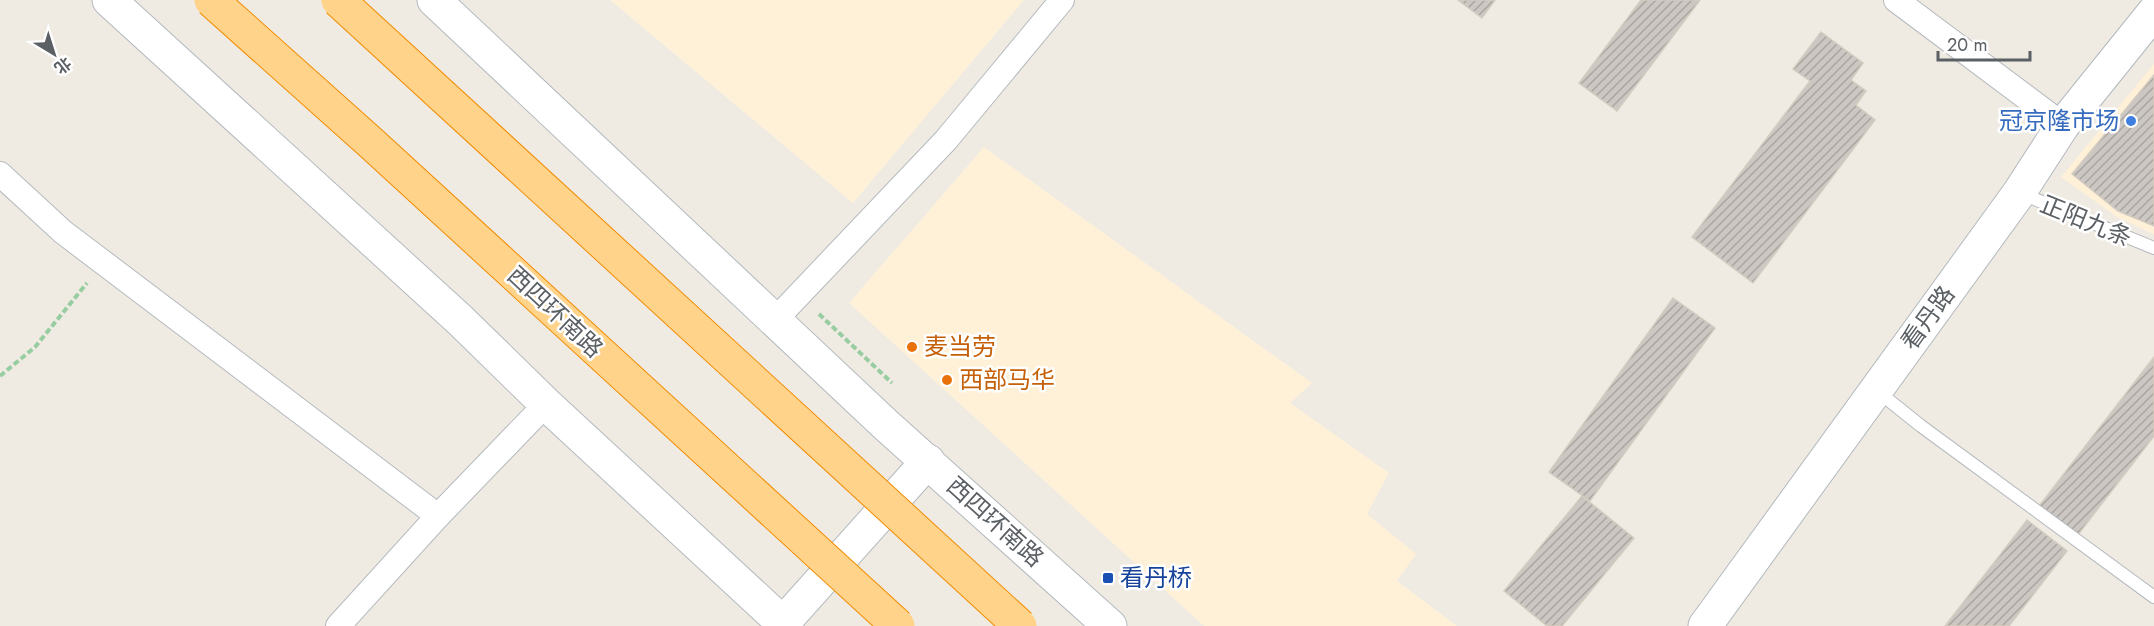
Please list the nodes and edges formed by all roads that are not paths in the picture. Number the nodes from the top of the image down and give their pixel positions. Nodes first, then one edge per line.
1 (110, 0) edge
2 (212, 0) edge
3 (338, 0) edge
4 (434, 0) edge
5 (1062, 0) edge
6 (1896, 0) edge
7 (2154, 12) edge
8 (2063, 125) junction
9 (0, 174) edge
10 (2019, 193) junction
11 (2154, 248) edge
12 (774, 321) junction
13 (1876, 390) junction
14 (546, 404) junction
15 (928, 461) junction
16 (438, 516) junction
17 (2154, 597) edge
18 (785, 624) edge
19 (338, 626) edge
20 (898, 626) edge
21 (1020, 626) edge
22 (1110, 626) edge
23 (1705, 626) edge

1 - 14 street
2 - 20 highway, 西四环南路, bridge
3 - 21 highway, bridge
4 - 12 street, 西四环南路
5 - 12 street
6 - 8 street
7 - 8 street, 看丹路
8 - 10 street, 看丹路
9 - 16 street
10 - 11 lane, 正阳九条
10 - 13 street, 看丹路
12 - 15 street, 西四环南路
13 - 17 lane
13 - 23 street, 看丹路
14 - 16 street
14 - 18 street
15 - 18 street
15 - 22 street, 西四环南路
16 - 19 street

